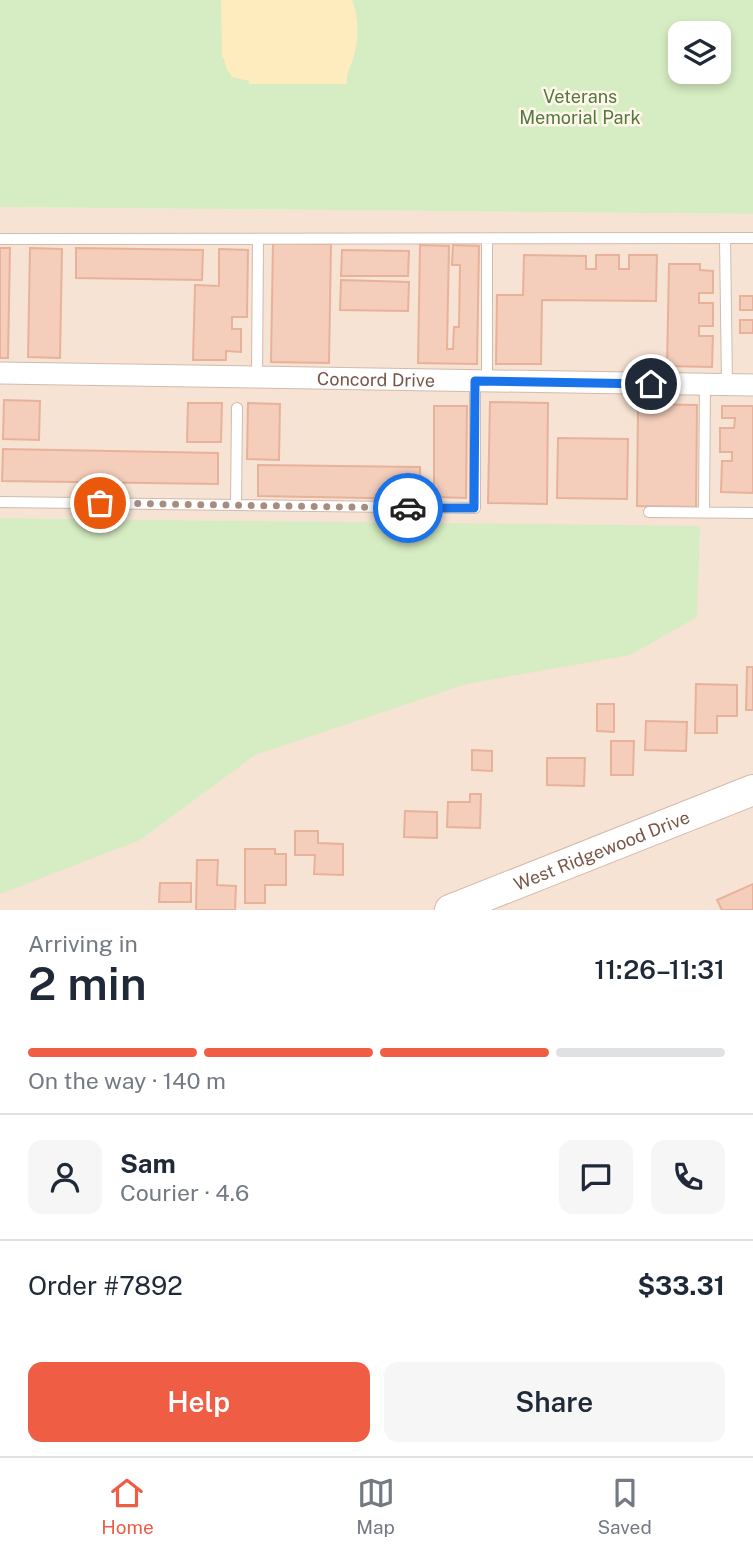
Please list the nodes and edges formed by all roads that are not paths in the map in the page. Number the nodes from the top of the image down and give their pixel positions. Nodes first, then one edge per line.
1 (725, 238) junction
2 (753, 238) edge
3 (0, 239) edge
4 (487, 239) junction
5 (258, 240) junction
6 (0, 373) edge
7 (257, 377) junction
8 (481, 381) junction
9 (705, 384) junction
10 (727, 385) junction
11 (753, 385) edge
12 (237, 408) dead end
13 (0, 502) edge
14 (236, 505) junction
15 (649, 512) dead end
16 (704, 512) junction
17 (753, 513) edge
18 (753, 790) edge
19 (450, 910) edge

1 - 2 lane
1 - 4 lane
1 - 10 lane
3 - 5 lane
4 - 5 lane
4 - 8 lane
5 - 7 lane
6 - 7 street, Concord Drive
7 - 8 street, Concord Drive
8 - 9 street, Concord Drive
8 - 14 lane
9 - 10 street, Concord Drive
9 - 16 lane
10 - 11 street, Concord Drive
12 - 14 lane
13 - 14 lane
15 - 16 lane
16 - 17 lane
18 - 19 main road, West Ridgewood Drive

